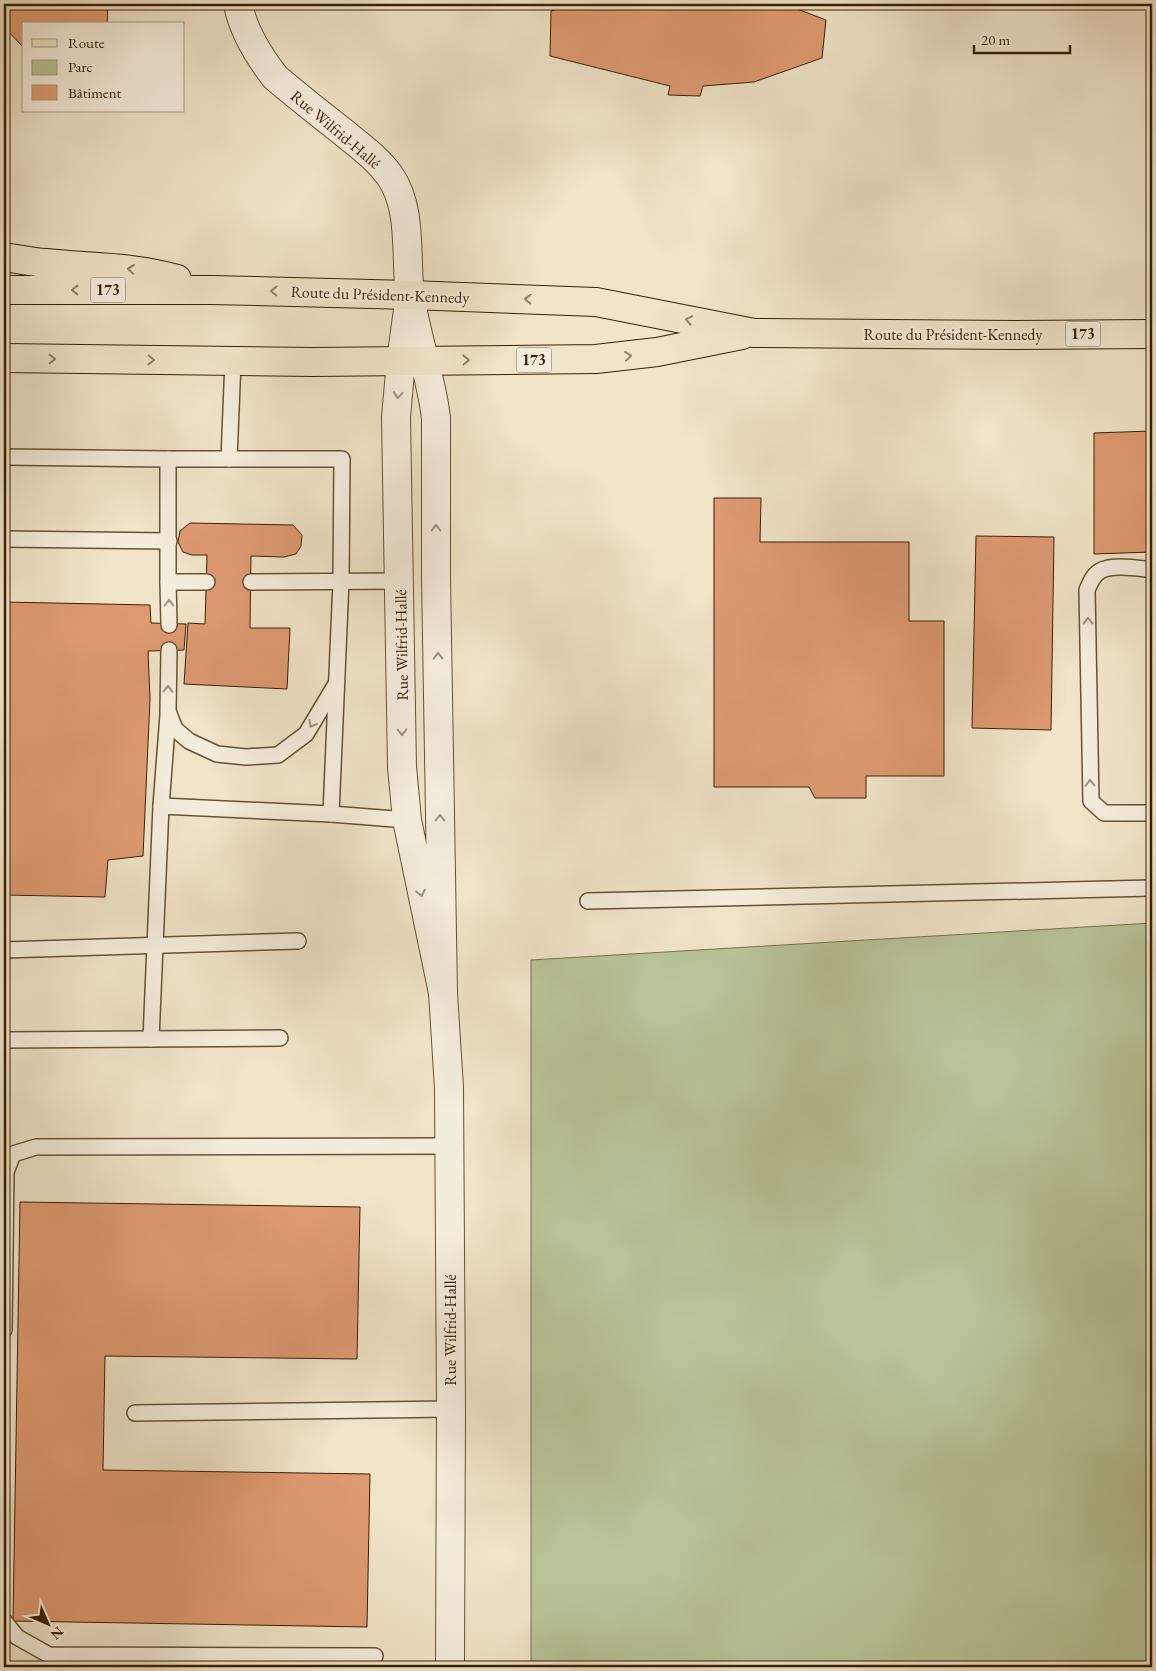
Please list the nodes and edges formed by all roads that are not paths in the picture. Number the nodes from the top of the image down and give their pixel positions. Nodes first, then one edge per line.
1 (238, 4) edge
2 (4, 257) edge
3 (4, 290) edge
4 (212, 290) junction
5 (410, 295) junction
6 (754, 332) junction
7 (1152, 334) edge
8 (4, 358) edge
9 (234, 361) junction
10 (412, 361) junction
11 (4, 457) edge
12 (229, 458) junction
13 (168, 459) junction
14 (4, 539) edge
15 (169, 541) junction
16 (1152, 570) edge
17 (400, 580) junction
18 (341, 581) junction
19 (168, 582) junction
20 (207, 582) dead end
21 (251, 582) dead end
22 (169, 625) dead end
23 (169, 650) dead end
24 (337, 682) junction
25 (168, 711) junction
26 (161, 806) junction
27 (1152, 813) edge
28 (331, 814) junction
29 (407, 820) junction
30 (1152, 888) edge
31 (588, 901) dead end
32 (298, 941) dead end
33 (155, 944) junction
34 (4, 950) edge
35 (442, 992) junction
36 (280, 1038) dead end
37 (151, 1039) junction
38 (4, 1040) edge
39 (450, 1146) junction
40 (4, 1330) edge
41 (451, 1410) junction
42 (135, 1413) dead end
43 (4, 1621) edge
44 (375, 1656) dead end
45 (217, 1661) edge
46 (450, 1667) edge

1 - 5 street, Rue Wilfrid-Hallé
4 -> 2 main road
4 -> 3 main road, Route du Président-Kennedy / 173
5 -> 4 main road, Route du Président-Kennedy / 173
6 -> 5 main road, Route du Président-Kennedy / 173
5 - 10 street, Rue Wilfrid-Hallé
6 - 7 main road, Route du Président-Kennedy / 173
10 -> 6 main road, Route du Président-Kennedy / 173
8 -> 9 main road, Route du Président-Kennedy / 173
9 - 10 main road, Route du Président-Kennedy / 173
9 - 12 lane
10 -> 17 street, Rue Wilfrid-Hallé
35 -> 10 street, Rue Wilfrid-Hallé
11 - 13 lane
12 - 13 lane
12 - 18 lane
13 - 15 lane
14 - 15 lane
15 - 19 lane
27 -> 16 lane
17 - 18 lane
17 -> 29 street, Rue Wilfrid-Hallé
18 - 21 lane
18 - 24 lane
19 - 20 lane
22 -> 19 lane
25 -> 23 lane
24 -> 25 lane
24 - 28 lane
25 - 26 lane
26 - 28 lane
26 - 33 lane
28 - 29 lane
29 -> 35 street, Rue Wilfrid-Hallé
30 - 31 lane
32 - 33 lane
33 - 34 lane
33 - 37 lane
35 - 39 street, Rue Wilfrid-Hallé
36 - 37 lane
37 - 38 lane
39 - 40 lane
39 - 41 street, Rue Wilfrid-Hallé
41 - 42 lane
41 - 46 street, Rue Wilfrid-Hallé
43 - 45 lane
44 - 45 lane

